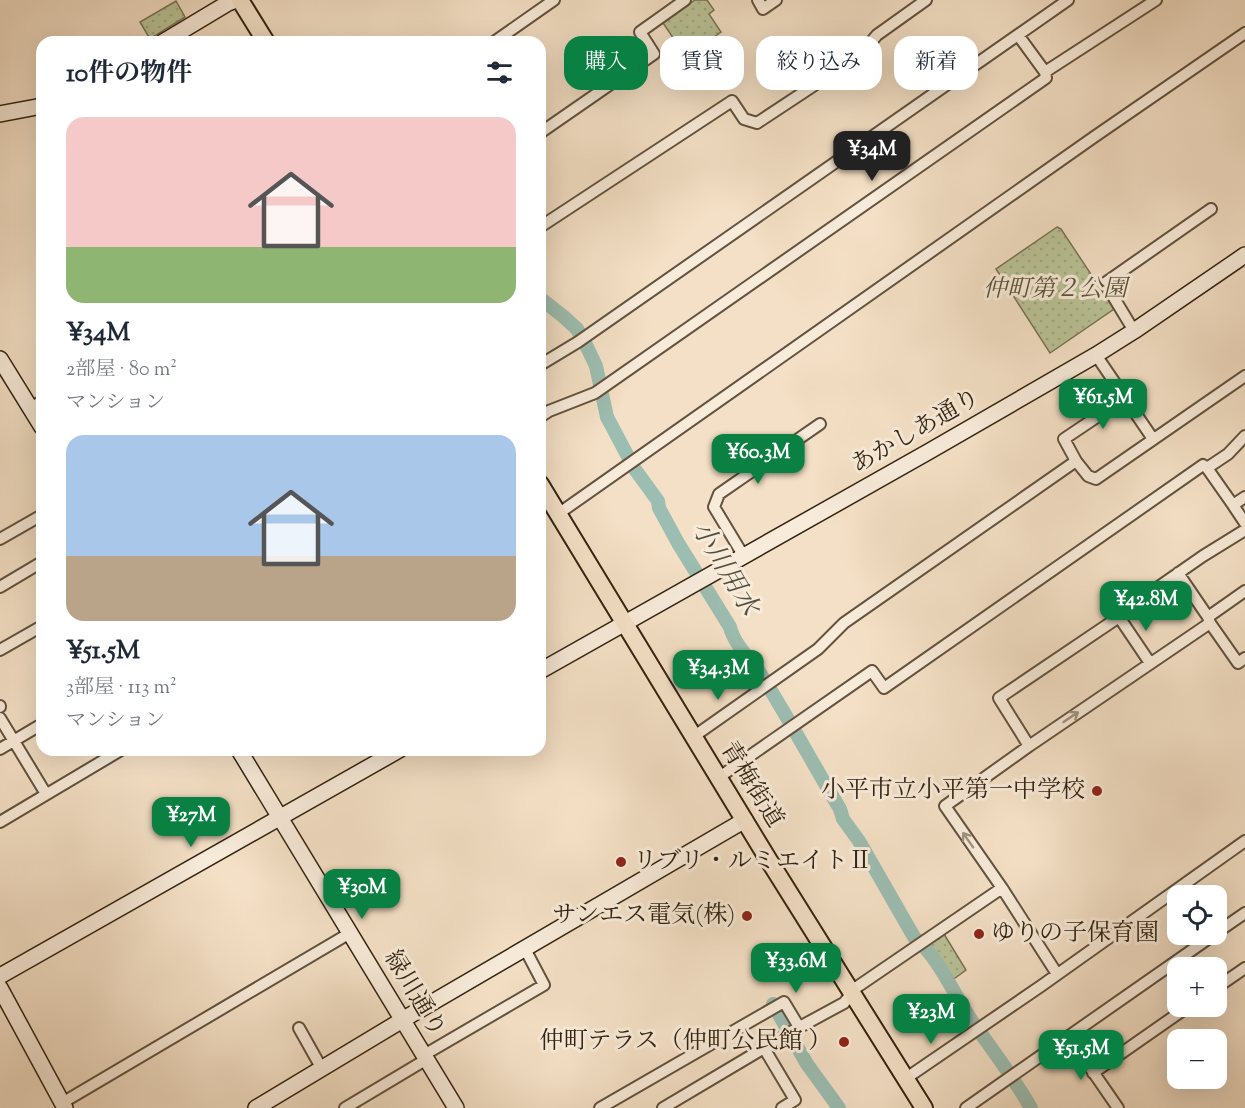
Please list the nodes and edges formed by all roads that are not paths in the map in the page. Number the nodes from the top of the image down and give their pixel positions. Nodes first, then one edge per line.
1 (238, 0) edge
2 (554, 0) edge
3 (685, 0) edge
4 (758, 0) edge
5 (776, 0) edge
6 (926, 0) edge
7 (1068, 0) edge
8 (1156, 0) edge
9 (1245, 33) edge
10 (1018, 35) junction
11 (173, 36) edge
12 (262, 36) edge
13 (503, 36) edge
14 (1045, 72) junction
15 (36, 107) edge
16 (0, 114) edge
17 (546, 129) edge
18 (1211, 209) dead end
19 (546, 223) edge
20 (1245, 255) edge
21 (1134, 331) junction
22 (1096, 355) junction
23 (0, 359) edge
24 (546, 361) edge
25 (1245, 376) edge
26 (1125, 398) junction
27 (36, 404) edge
28 (546, 413) edge
29 (820, 424) dead end
30 (1245, 436) edge
31 (1153, 439) junction
32 (1076, 460) junction
33 (1207, 468) junction
34 (546, 494) edge
35 (1245, 497) edge
36 (1233, 505) junction
37 (558, 514) junction
38 (36, 518) edge
39 (1245, 523) edge
40 (1245, 530) edge
41 (0, 539) edge
42 (743, 555) junction
43 (36, 566) edge
44 (1178, 573) junction
45 (0, 587) edge
46 (1245, 591) edge
47 (1119, 617) junction
48 (1209, 620) junction
49 (625, 623) junction
50 (36, 629) edge
51 (0, 650) edge
52 (1245, 658) edge
53 (1150, 663) junction
54 (546, 668) edge
55 (0, 718) edge
56 (36, 728) edge
57 (693, 737) junction
58 (14, 741) junction
59 (1029, 746) junction
60 (0, 749) edge
61 (110, 756) edge
62 (243, 756) edge
63 (388, 756) edge
64 (718, 778) junction
65 (46, 794) junction
66 (280, 817) junction
67 (745, 820) junction
68 (0, 822) edge
69 (1245, 841) edge
70 (1002, 888) junction
71 (1245, 913) edge
72 (1227, 926) edge
73 (350, 933) junction
74 (1200, 945) edge
75 (525, 950) junction
76 (1245, 968) edge
77 (1057, 974) junction
78 (0, 976) edge
79 (1227, 980) edge
80 (0, 988) edge
81 (852, 994) junction
82 (1174, 1017) edge
83 (403, 1020) junction
84 (299, 1028) dead end
85 (798, 1028) junction
86 (1069, 1037) junction
87 (764, 1048) junction
88 (426, 1057) junction
89 (322, 1069) junction
90 (1093, 1073) junction
91 (906, 1079) junction
92 (63, 1105) edge
93 (256, 1108) edge
94 (345, 1108) edge
95 (456, 1108) edge
96 (600, 1108) edge
97 (663, 1108) edge
98 (782, 1108) edge
99 (924, 1108) edge
100 (966, 1108) edge
101 (1118, 1108) edge

1 - 11 street
1 - 12 main road
2 - 13 street
3 - 17 street
4 - 5 street
6 - 19 street
7 - 10 street
8 - 14 street
9 - 37 street
10 - 14 street
10 - 24 street
14 - 28 street
15 - 16 street
18 - 21 street
20 - 21 street, あかしあ通り
21 - 22 street, あかしあ通り
22 - 26 street
22 - 42 street, あかしあ通り
23 - 27 street
25 - 31 street
26 - 31 street
26 - 32 street
29 - 42 street
30 - 33 street
31 - 32 street
32 - 57 street
33 - 36 street
33 - 64 street
34 - 37 main road, 青梅街道
35 - 36 street
36 - 39 street
37 - 49 main road, 青梅街道
38 - 41 street
40 - 44 street
42 - 49 street, あかしあ通り
43 - 45 street
44 - 47 street
44 - 48 street
46 - 48 street
47 - 53 street
47 - 59 street
48 - 52 street
48 - 53 street
49 - 54 street, あかしあ通り
49 - 57 main road, 青梅街道
50 - 51 street
59 -> 53 street
55 - 58 street
56 - 58 street
57 - 64 main road, 青梅街道
58 - 60 street
58 - 65 street
70 -> 59 street
61 - 65 street
62 - 66 street, 緑川通り
63 - 66 street
64 - 67 main road, 青梅街道
65 - 68 street
66 - 73 street, 緑川通り
66 - 78 street
67 - 75 street
67 - 81 main road, 青梅街道
69 - 77 street
70 - 77 street
70 - 81 street
71 - 72 street
73 - 83 street, 緑川通り
73 - 92 street
74 - 86 street
75 - 83 street
75 - 88 street
76 - 79 street
77 - 91 street
80 - 92 street
81 - 85 street
81 - 91 main road, 青梅街道
82 - 90 street
83 - 88 street, 緑川通り
83 - 89 street
84 - 89 street
85 - 87 street
85 - 96 street
86 - 90 street
86 - 100 street
87 - 97 street
87 - 98 street
88 - 94 street
88 - 95 street, 緑川通り
89 - 93 street
90 - 101 street
91 - 99 main road, 青梅街道

